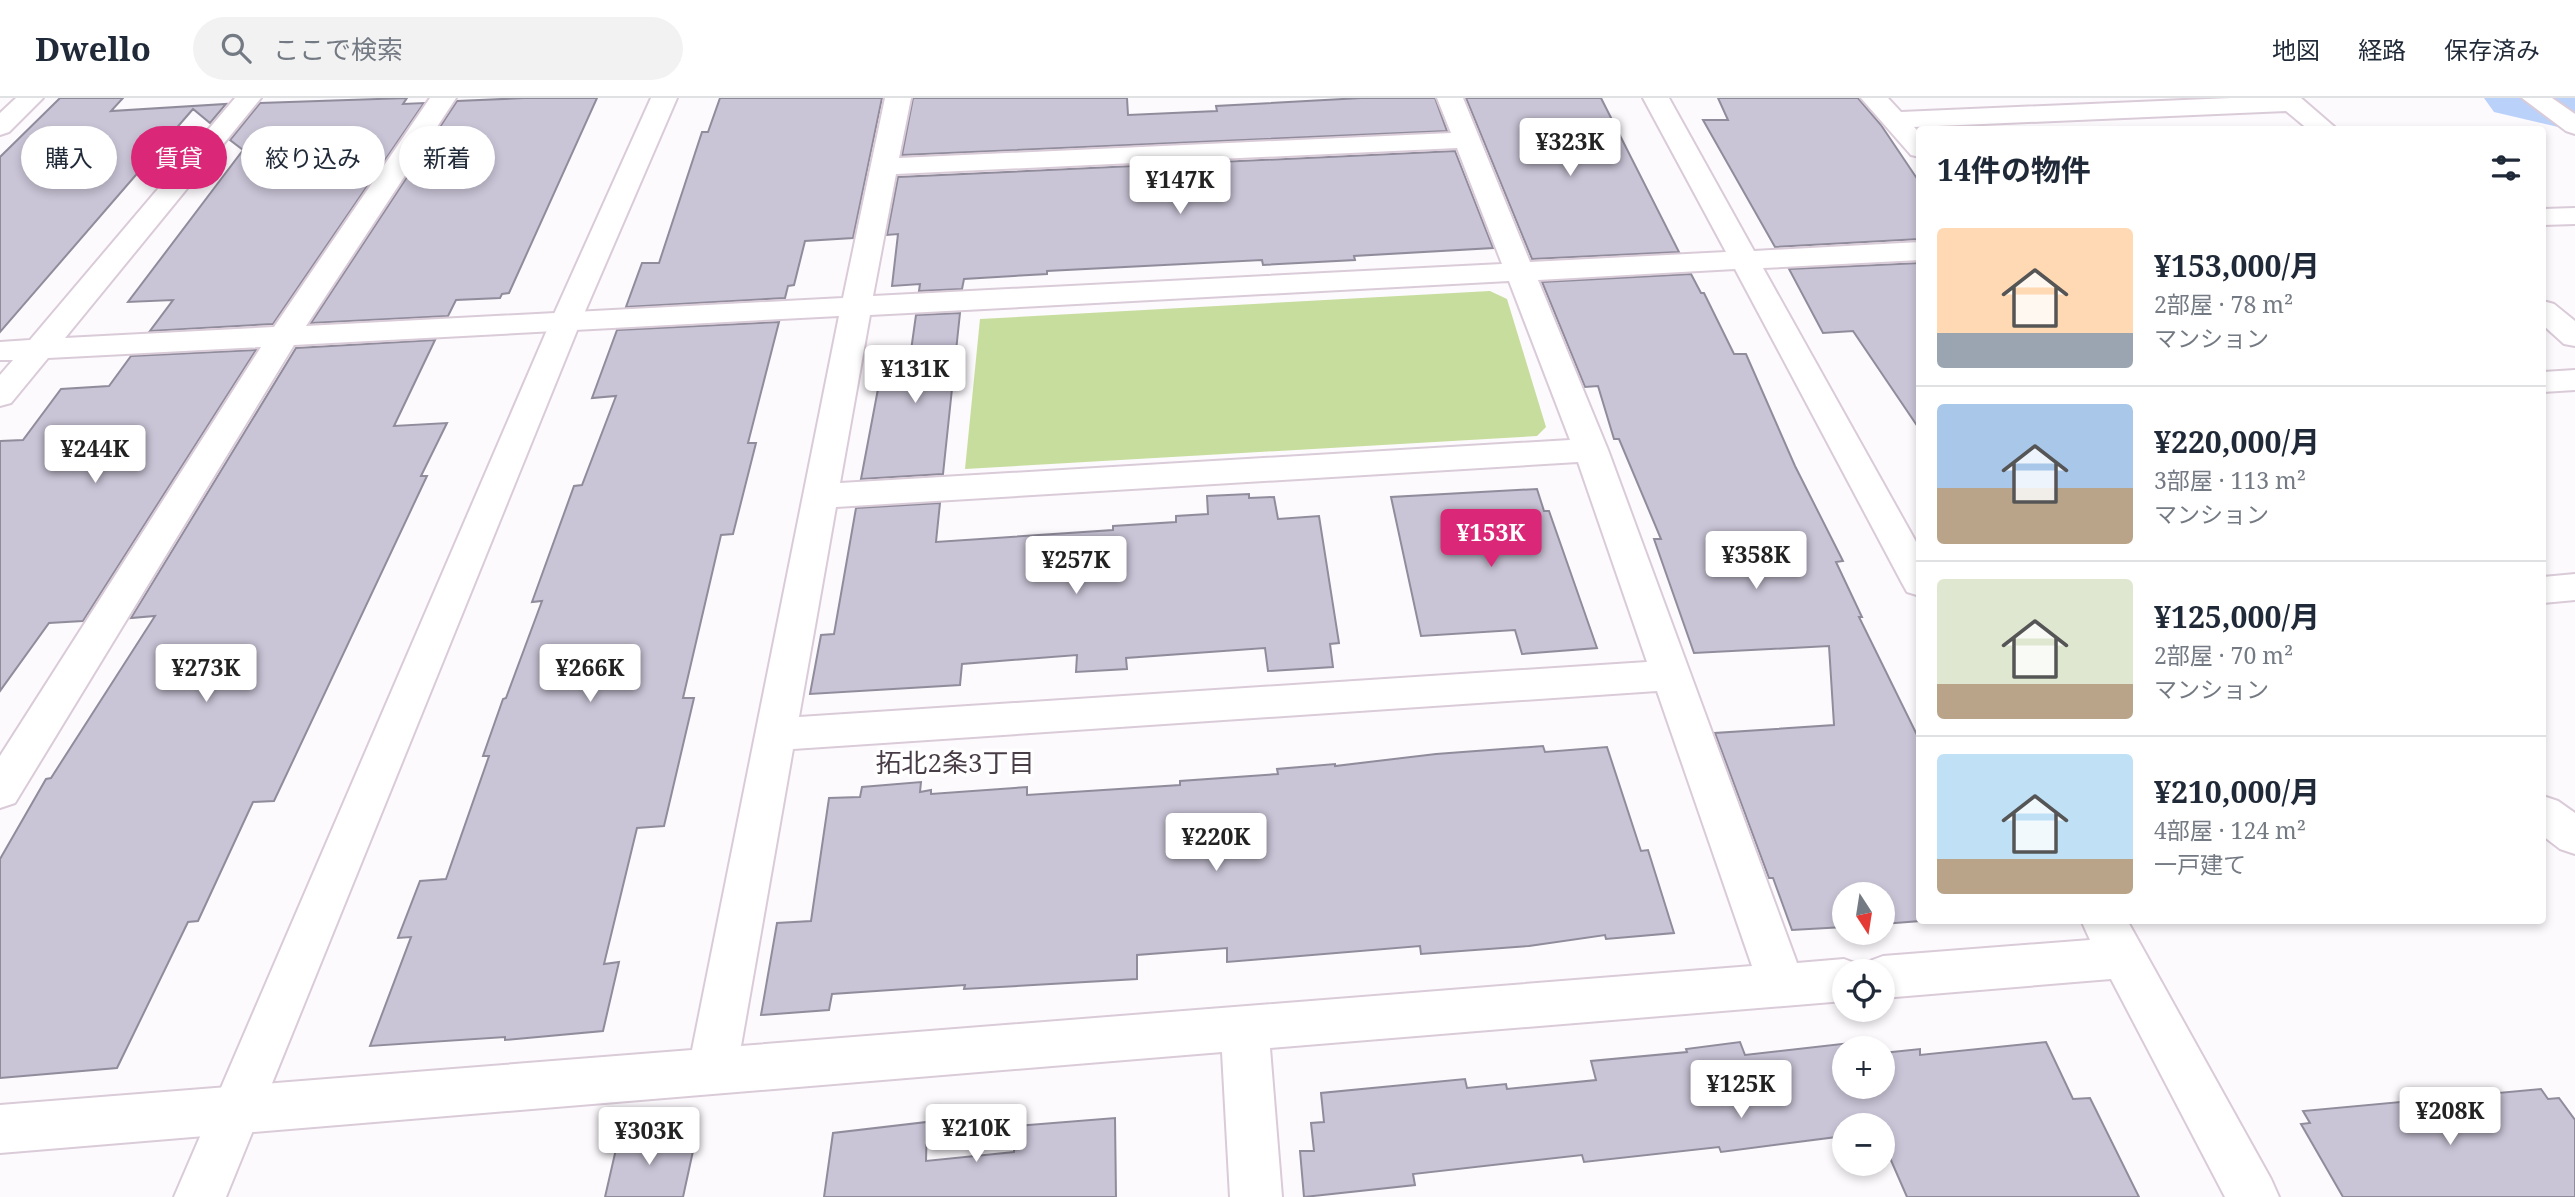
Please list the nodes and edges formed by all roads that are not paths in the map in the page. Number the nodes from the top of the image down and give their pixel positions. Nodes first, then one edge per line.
1 (30, 98) edge
2 (248, 98) edge
3 (443, 98) edge
4 (664, 98) edge
5 (898, 98) edge
6 (1450, 98) edge
7 (1656, 98) edge
8 (1874, 98) edge
9 (2535, 98) edge
10 (2286, 101) edge
11 (1894, 120) junction
12 (2320, 126) edge
13 (2575, 126) edge
14 (0, 127) edge
15 (1466, 140) junction
16 (1916, 145) edge
17 (884, 167) junction
18 (2575, 216) edge
19 (2546, 217) edge
20 (1916, 251) edge
21 (1745, 261) junction
22 (1521, 272) junction
23 (856, 307) junction
24 (2546, 313) edge
25 (565, 323) junction
26 (283, 337) junction
27 (2575, 337) edge
28 (38, 349) junction
29 (0, 351) edge
30 (2575, 380) edge
31 (2546, 382) edge
32 (0, 396) edge
33 (1591, 450) junction
34 (820, 496) junction
35 (1916, 576) edge
36 (2575, 587) edge
37 (2546, 590) edge
38 (1671, 675) junction
39 (775, 734) junction
40 (0, 791) edge
41 (2546, 815) edge
42 (2575, 836) edge
43 (2113, 939) edge
44 (1895, 975) edge
45 (1832, 981) edge
46 (1782, 986) junction
47 (1245, 1028) junction
48 (712, 1070) junction
49 (237, 1109) junction
50 (0, 1129) edge
51 (200, 1197) edge
52 (1256, 1197) edge
53 (2253, 1197) edge

1 - 14 street
2 - 28 street
3 - 26 street
4 - 25 street
5 - 17 street
6 - 15 street
7 - 21 street
8 - 11 street
9 - 13 street
10 - 11 street
10 - 12 street
11 - 16 street
15 - 17 street
15 - 22 street
17 - 23 street
18 - 19 street
20 - 21 street
21 - 22 street
21 - 35 street
22 - 23 street
22 - 33 street
23 - 25 street
23 - 34 street
24 - 27 street
25 - 26 street
25 - 49 street
26 - 28 street
26 - 40 street
28 - 29 street
28 - 32 street
30 - 31 street
33 - 34 street
33 - 38 street
34 - 39 street
36 - 37 street
38 - 39 street
38 - 46 street
39 - 48 street
41 - 42 street
43 - 44 street
43 - 53 street
45 - 46 street
46 - 47 street
47 - 48 street
47 - 52 street
48 - 49 street
49 - 50 street
49 - 51 street

